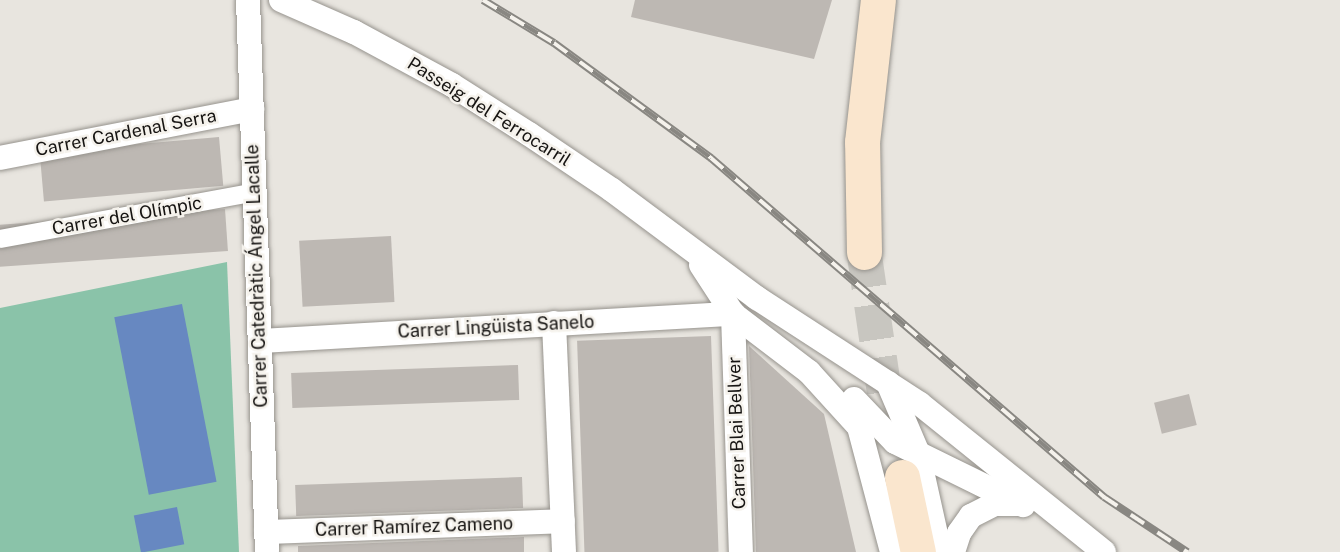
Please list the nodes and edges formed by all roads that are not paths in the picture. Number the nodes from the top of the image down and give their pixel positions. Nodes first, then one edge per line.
1 (248, 0) edge
2 (281, 0) edge
3 (878, 0) edge
4 (252, 109) junction
5 (0, 158) edge
6 (255, 192) junction
7 (0, 239) edge
8 (685, 245) junction
9 (864, 253) tunnel mouth
10 (733, 314) junction
11 (554, 323) junction
12 (260, 341) junction
13 (809, 372) junction
14 (888, 382) junction
15 (910, 465) junction
16 (1023, 505) junction
17 (563, 521) junction
18 (266, 542) edge
19 (1097, 547) edge
20 (564, 552) edge
21 (741, 552) edge
22 (891, 552) edge
23 (918, 552) edge
24 (940, 552) edge
25 (953, 552) edge

1 - 4 street, Carrer Catedràtic Ángel Lacalle
2 - 8 street, Passeig del Ferrocarril
3 - 9 main road
4 - 5 street, Carrer Cardenal Serra
4 - 6 street, Carrer Catedràtic Ángel Lacalle
6 - 7 street, Carrer del Olímpic
6 - 12 street, Carrer Catedràtic Ángel Lacalle
8 - 10 street, Passeig del Ferrocarril
8 - 14 street, Passeig del Ferrocarril
10 - 11 street, Carrer Lingüista Sanelo
10 - 13 street, Passeig del Ferrocarril
10 - 21 street, Carrer Blai Bellver
11 - 12 street, Carrer Lingüista Sanelo
11 - 17 street
12 - 18 street, Carrer Catedràtic Ángel Lacalle
13 - 15 street
13 - 22 street, Passeig del Ferrocarril
14 - 15 street
14 - 19 street, Passeig del Ferrocarril
15 - 16 street
15 - 23 main road
15 - 24 street
16 - 19 street
16 - 25 street
17 - 18 street, Carrer Ramírez Cameno
17 - 20 street

